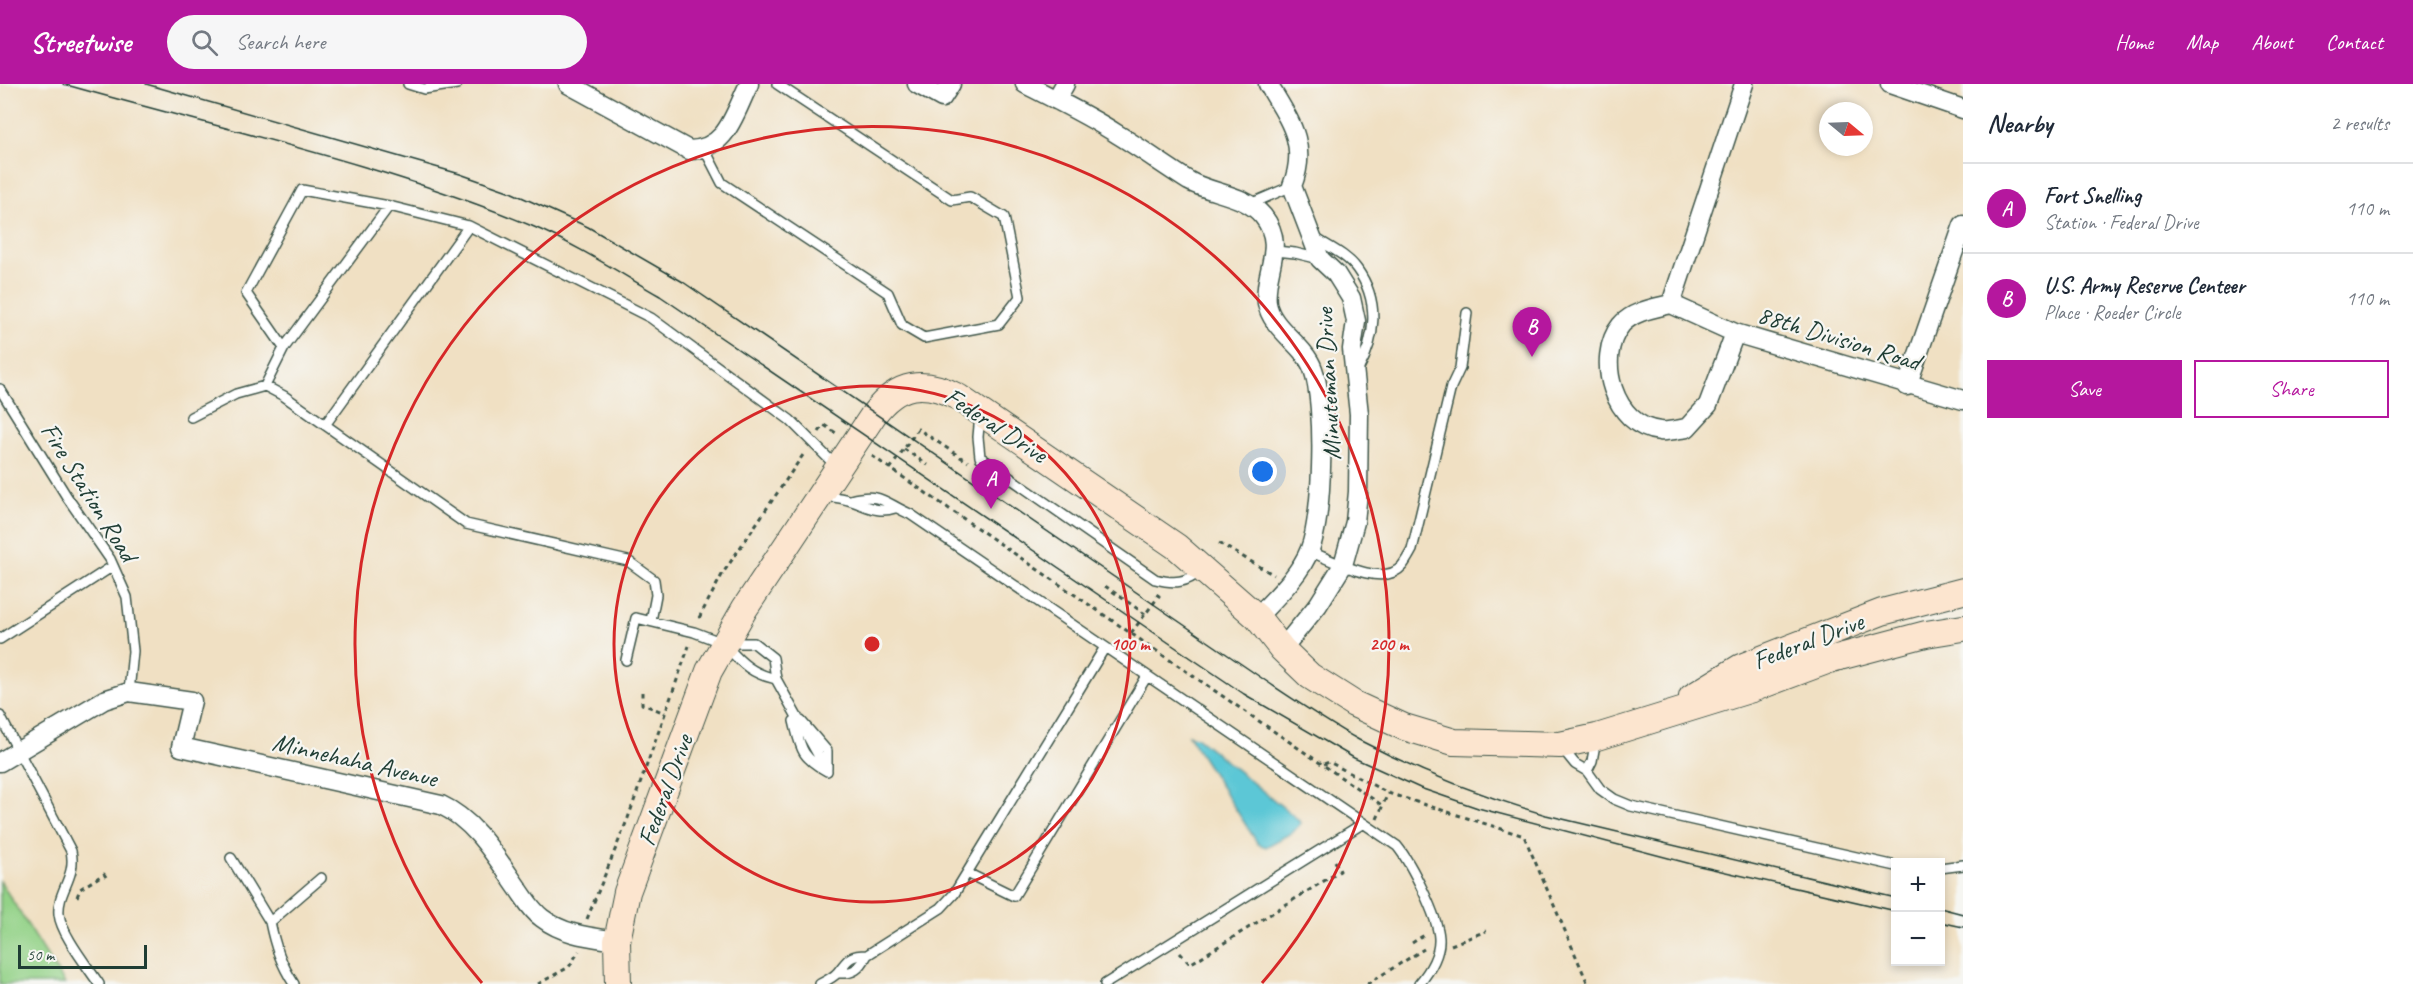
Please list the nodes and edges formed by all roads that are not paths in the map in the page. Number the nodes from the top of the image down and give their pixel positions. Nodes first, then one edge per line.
1 (408, 84) edge
2 (457, 84) edge
3 (567, 84) edge
4 (749, 84) edge
5 (777, 84) edge
6 (917, 84) edge
7 (951, 84) edge
8 (1025, 84) edge
9 (1065, 84) edge
10 (1268, 84) edge
11 (1744, 84) edge
12 (1890, 84) edge
13 (1056, 100) junction
14 (1963, 109) edge
15 (705, 150) junction
16 (1292, 186) junction
17 (1248, 205) junction
18 (389, 206) junction
19 (1963, 225) edge
20 (469, 226) junction
21 (1311, 236) junction
22 (1275, 251) junction
23 (1320, 259) junction
24 (1671, 304) junction
25 (1467, 313) dead end
26 (1735, 333) junction
27 (284, 348) junction
28 (1355, 375) junction
29 (265, 386) junction
30 (1907, 386) junction
31 (0, 390) edge
32 (1963, 400) edge
33 (981, 412) junction
34 (191, 417) dead end
35 (325, 425) junction
36 (838, 467) junction
37 (820, 495) junction
38 (1310, 551) junction
39 (1343, 565) junction
40 (113, 566) junction
41 (1203, 568) junction
42 (1963, 591) edge
43 (1257, 617) junction
44 (651, 621) junction
45 (1963, 628) edge
46 (0, 639) edge
47 (723, 643) junction
48 (1105, 647) junction
49 (1282, 650) junction
50 (626, 660) dead end
51 (1147, 676) junction
52 (776, 679) junction
53 (129, 692) junction
54 (793, 713) junction
55 (1664, 714) junction
56 (0, 716) edge
57 (1597, 737) junction
58 (1560, 745) junction
59 (21, 750) junction
60 (0, 762) edge
61 (1587, 771) junction
62 (1362, 824) junction
63 (231, 858) dead end
64 (1891, 865) edge
65 (1963, 865) edge
66 (1945, 867) edge
67 (967, 873) junction
68 (321, 878) dead end
69 (270, 922) junction
70 (617, 941) junction
71 (99, 984) edge
72 (294, 984) edge
73 (618, 984) edge
74 (820, 984) edge
75 (1105, 984) edge
76 (1419, 984) edge

1 - 2 lane
3 - 15 street
4 - 15 street
5 - 15 lane
6 - 7 street
8 - 13 street
9 - 13 street
10 - 16 street
11 - 24 street
12 - 14 street
13 - 17 street
16 - 17 lane
16 - 21 street, Minuteman Drive
17 - 22 street
18 - 20 lane
18 - 27 lane
18 - 27 lane
19 - 30 street
20 - 35 lane
20 - 36 lane
21 - 23 street, Minuteman Drive
21 - 28 lane
22 - 23 lane
22 - 38 street
23 - 28 street, Minuteman Drive
24 - 26 street
24 - 26 street
25 - 39 lane
26 - 30 street, 88th Division Road
27 - 29 lane
28 - 39 street, Minuteman Drive
29 - 34 lane
29 - 35 lane
30 - 32 street, 88th Division Road
31 - 40 lane, Fire Station Road
33 - 36 street, Federal Drive
33 - 41 street, Federal Drive
33 - 41 lane
35 - 44 lane
36 - 37 street, Federal Drive
37 - 47 street, Federal Drive
37 - 48 lane
38 - 39 lane
38 - 43 street
39 - 49 street, Minuteman Drive
40 - 46 lane
40 - 53 lane, Fire Station Road
41 - 43 street, Federal Drive
42 - 55 street, Federal Drive
43 - 49 street, Federal Drive
44 - 47 lane
44 - 50 lane
45 - 55 street, Federal Drive
47 - 52 lane
47 - 52 lane
47 - 70 street, Federal Drive
48 - 51 lane
48 - 67 lane
49 - 58 street, Federal Drive
51 - 62 lane
51 - 67 lane
52 - 54 lane
53 - 59 street
53 - 70 street, Minnehaha Avenue
54 - 54 lane
55 - 57 street, Federal Drive
56 - 59 lane
57 - 58 street, Federal Drive
57 - 61 lane
58 - 61 lane
59 - 60 street
59 - 71 lane
61 - 64 lane
62 - 75 lane
62 - 76 lane
63 - 69 lane
65 - 66 lane
67 - 74 lane
68 - 69 lane
69 - 72 lane
70 - 73 street, Federal Drive

